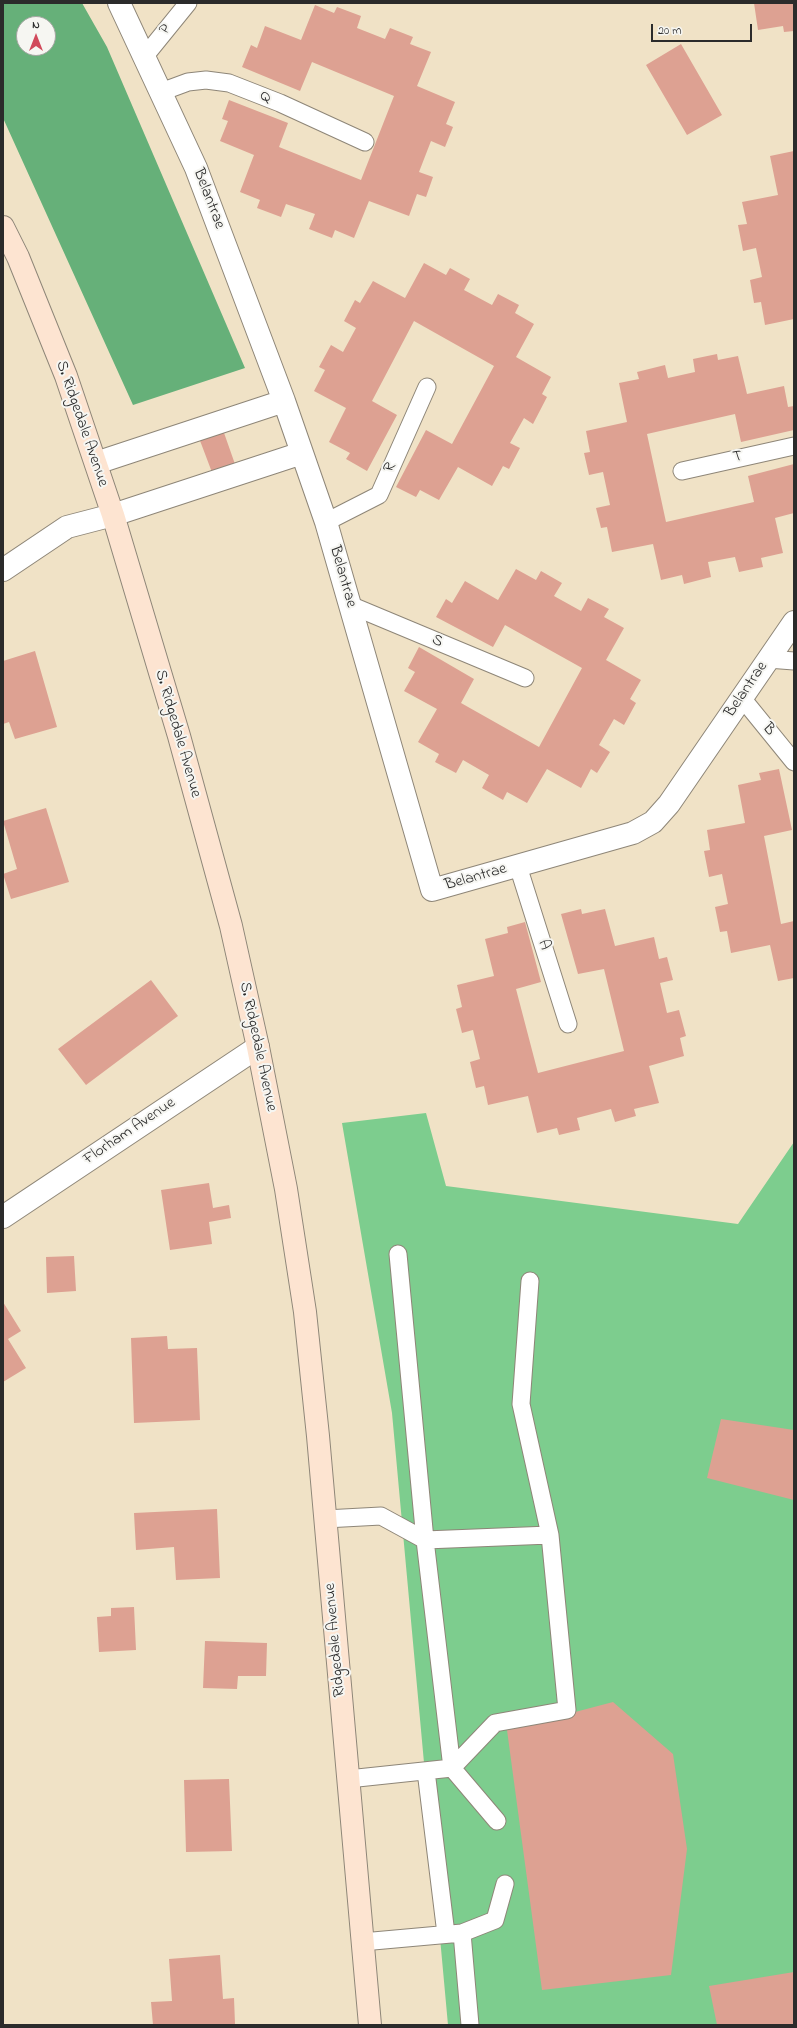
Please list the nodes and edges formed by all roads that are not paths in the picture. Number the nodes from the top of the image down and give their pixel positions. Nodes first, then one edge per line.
1 (120, 3) edge
2 (188, 3) edge
3 (145, 56) junction
4 (161, 92) junction
5 (365, 142) dead end
6 (3, 227) edge
7 (427, 387) dead end
8 (284, 401) junction
9 (794, 446) edge
10 (302, 453) junction
11 (96, 463) junction
12 (682, 471) dead end
13 (113, 515) junction
14 (326, 522) junction
15 (3, 570) edge
16 (350, 606) junction
17 (794, 622) edge
18 (768, 659) junction
19 (794, 661) edge
20 (524, 678) dead end
21 (742, 698) junction
22 (794, 762) edge
23 (518, 866) junction
24 (568, 1024) dead end
25 (258, 1047) junction
26 (3, 1217) edge
27 (398, 1254) dead end
28 (296, 1256) joint
29 (530, 1281) dead end
30 (325, 1519) junction
31 (550, 1534) junction
32 (425, 1540) junction
33 (452, 1768) junction
34 (426, 1771) junction
35 (348, 1779) junction
36 (497, 1820) dead end
37 (505, 1884) dead end
38 (454, 1934) junction
39 (362, 1942) junction
40 (370, 2025) edge
41 (470, 2025) edge

1 - 3 street, Belantrae
2 - 3 lane, P
3 - 4 street, Belantrae
4 - 5 lane, Q
4 - 8 street, Belantrae
6 - 11 main road, S. Ridgedale Avenue
7 - 14 lane, R
8 - 10 street, Belantrae
8 - 11 street
9 - 12 lane, T
10 - 13 street
10 - 14 street, Belantrae
11 - 13 main road, S. Ridgedale Avenue
13 - 15 street
13 - 25 main road, S. Ridgedale Avenue
14 - 16 street, Belantrae
16 - 20 lane, S
16 - 23 street, Belantrae
17 - 18 street, Belantrae
18 - 19 lane
18 - 21 street, Belantrae
21 - 22 lane, B
21 - 23 street, Belantrae
23 - 24 lane, A
25 - 26 street, Florham Avenue
25 - 28 main road, S. Ridgedale Avenue
27 - 32 lane
28 - 30 main road, Ridgedale Avenue
29 - 31 lane
30 - 32 lane
30 - 35 main road, Ridgedale Avenue
31 - 32 lane
31 - 33 lane
32 - 33 lane
33 - 34 lane
33 - 36 lane
34 - 35 lane
34 - 38 lane
35 - 39 main road, Ridgedale Avenue
37 - 38 lane
38 - 39 lane
38 - 41 lane
39 - 40 main road, Ridgedale Avenue

